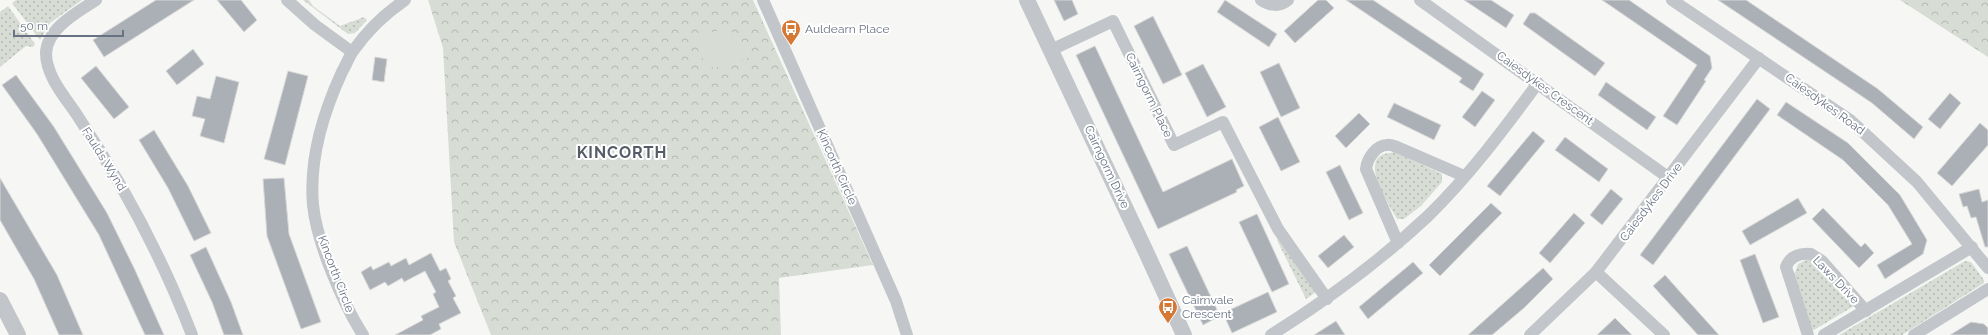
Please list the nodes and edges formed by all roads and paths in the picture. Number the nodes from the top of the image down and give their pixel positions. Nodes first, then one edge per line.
1 (96, 0) edge
2 (287, 0) edge
3 (405, 0) edge
4 (763, 0) edge
5 (1027, 0) edge
6 (1260, 0) edge
7 (1288, 0) edge
8 (1420, 0) edge
9 (1672, 0) edge
10 (1052, 50) junction
11 (352, 52) junction
12 (1759, 58) junction
13 (1538, 83) junction
14 (1464, 176) junction
15 (1669, 178) junction
16 (1398, 243) junction
17 (1972, 247) junction
18 (1987, 265) edge
19 (1596, 272) junction
20 (1988, 289) edge
21 (1327, 299) junction
22 (0, 300) edge
23 (1866, 311) junction
24 (18, 335) edge
25 (192, 335) edge
26 (363, 335) edge
27 (907, 335) edge
28 (1184, 335) edge
29 (1271, 335) edge
30 (1530, 335) edge
31 (1664, 335) edge
32 (1808, 335) edge
33 (1824, 335) edge
34 (1914, 335) edge

1 - 25 street, Faulds Wynd
2 - 11 street
3 - 11 street, Kincorth Circle
4 - 27 street, Kincorth Circle
5 - 10 street, Cairngorm Drive
6 - 7 street
8 - 13 street, Caiesdykes Crescent
9 - 12 street, Caiesdykes Road
10 - 21 street, Cairngorm Place
10 - 28 street, Cairngorm Drive
11 - 26 street, Kincorth Circle
12 - 15 street, Caiesdykes Drive
12 - 17 street, Caiesdykes Road
13 - 14 street
13 - 15 street, Caiesdykes Crescent
14 - 16 street
14 - 16 street
15 - 19 street, Caiesdykes Drive
16 - 21 street
17 - 18 street, Caiesdykes Road
17 - 23 street, Laws Drive
19 - 30 street, Caiesdykes Drive
19 - 31 street
20 - 34 street
21 - 29 street
22 - 24 street
23 - 32 street, Laws Drive
23 - 33 street, Laws Drive

